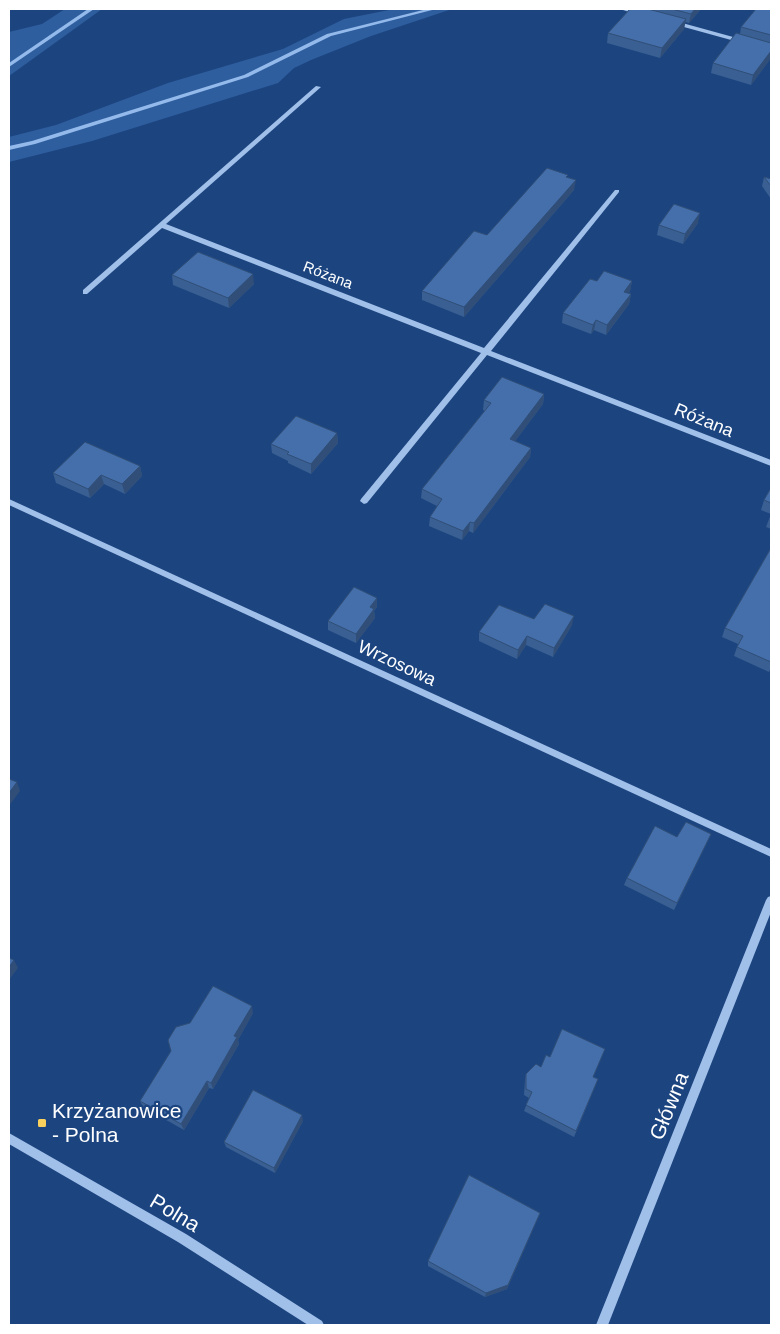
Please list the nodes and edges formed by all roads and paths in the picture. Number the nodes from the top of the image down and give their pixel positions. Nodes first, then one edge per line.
1 (623, 9) edge
2 (642, 14) edge
3 (670, 21) edge
4 (753, 44) edge
5 (318, 87) dead end
6 (617, 191) dead end
7 (161, 225) junction
8 (84, 292) dead end
9 (486, 351) junction
10 (771, 463) edge
11 (364, 501) dead end
12 (9, 502) edge
13 (771, 853) edge
14 (771, 900) edge
15 (9, 1138) edge
16 (318, 1325) edge
17 (602, 1325) edge

1 - 2 street
3 - 4 street
5 - 7 street
6 - 9 street
7 - 8 street
7 - 9 street, Różana
9 - 10 street, Różana
9 - 11 street
12 - 13 street, Wrzosowa
14 - 17 street, Główna
15 - 16 street, Polna

